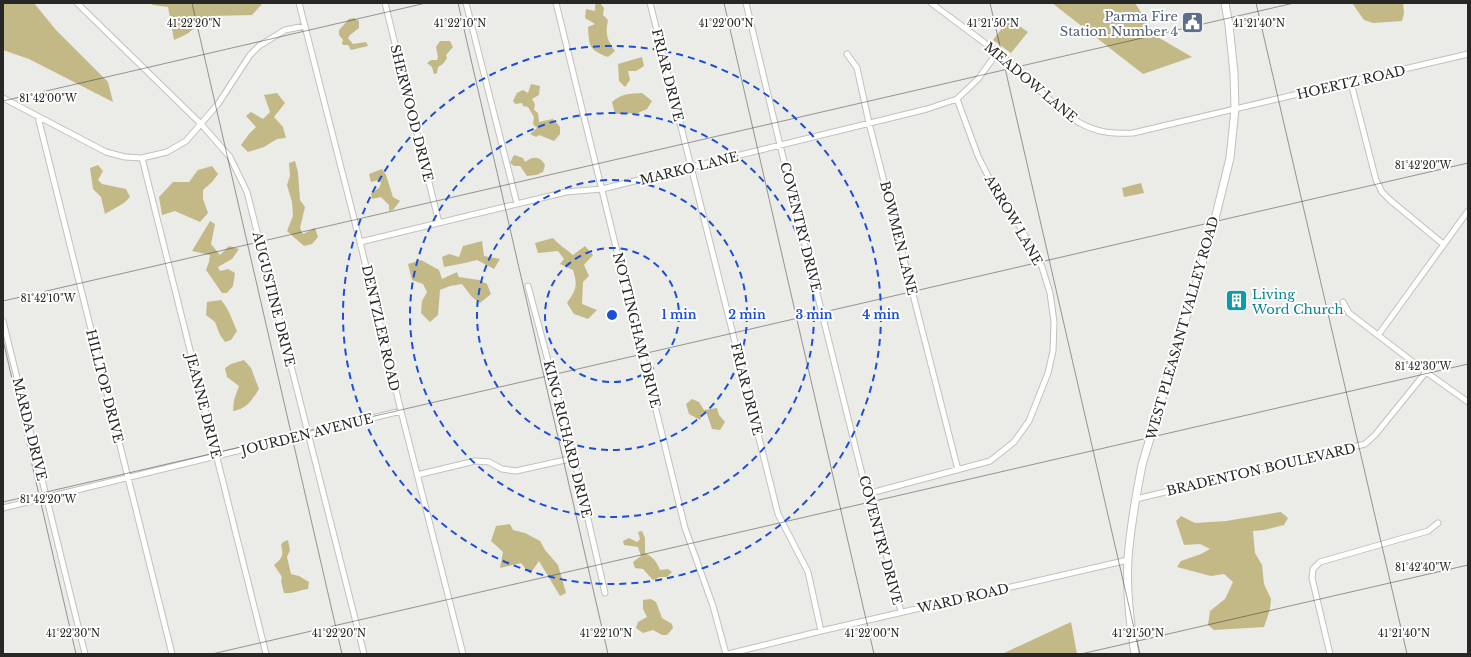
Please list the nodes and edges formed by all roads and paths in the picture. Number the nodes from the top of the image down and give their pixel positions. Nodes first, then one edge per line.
1 (77, 3) edge
2 (299, 3) edge
3 (385, 3) edge
4 (466, 3) edge
5 (556, 3) edge
6 (650, 3) edge
7 (746, 3) edge
8 (931, 3) edge
9 (1225, 3) edge
10 (305, 26) junction
11 (997, 53) junction
12 (846, 54) dead end
13 (1468, 54) edge
14 (1351, 83) junction
15 (3, 98) edge
16 (958, 99) junction
17 (1235, 109) junction
18 (38, 117) junction
19 (869, 123) junction
20 (201, 124) junction
21 (780, 145) junction
22 (142, 158) junction
23 (691, 167) junction
24 (602, 189) junction
25 (517, 204) junction
26 (1468, 211) edge
27 (439, 223) junction
28 (360, 242) junction
29 (1444, 244) junction
30 (528, 286) dead end
31 (1343, 302) dead end
32 (3, 321) edge
33 (1379, 334) junction
34 (1426, 372) junction
35 (1468, 402) edge
36 (401, 411) junction
37 (308, 434) junction
38 (216, 456) junction
39 (574, 458) junction
40 (958, 470) junction
41 (417, 474) junction
42 (127, 478) junction
43 (867, 494) junction
44 (46, 498) junction
45 (1136, 499) junction
46 (3, 508) edge
47 (1438, 523) dead end
48 (1128, 560) junction
49 (605, 593) dead end
50 (901, 612) junction
51 (821, 631) junction
52 (85, 654) edge
53 (172, 654) edge
54 (266, 654) edge
55 (364, 654) edge
56 (463, 654) edge
57 (727, 654) edge
58 (1135, 654) edge
59 (1330, 654) edge

1 - 20 street, AUGUSTINE DRIVE
2 - 10 street, DENTZLER ROAD
3 - 27 street, SHERWOOD DRIVE
4 - 25 street
5 - 24 street, NOTTINGHAM DRIVE
6 - 23 street, FRIAR DRIVE
7 - 21 street, COVENTRY DRIVE
8 - 11 street, MEADOW LANE
9 - 17 main road, WEST PLEASANT VALLEY ROAD
10 - 20 street
10 - 28 street, DENTZLER ROAD
11 - 16 street, MARKO LANE
11 - 17 street, MEADOW LANE
12 - 19 street, BOWMEN LANE
13 - 14 street, HOERTZ ROAD
14 - 17 street, HOERTZ ROAD
14 - 29 street
15 - 18 street
16 - 19 street, MARKO LANE
16 - 40 street, ARROW LANE
17 - 45 main road, WEST PLEASANT VALLEY ROAD
18 - 22 street
18 - 42 street, HILLTOP DRIVE
19 - 21 street, MARKO LANE
19 - 40 street, BOWMEN LANE
20 - 22 street
20 - 37 street, AUGUSTINE DRIVE
21 - 23 street, MARKO LANE
21 - 43 street, COVENTRY DRIVE
22 - 38 street, JEANNE DRIVE
23 - 24 street, MARKO LANE
23 - 51 street, FRIAR DRIVE
24 - 25 street, MARKO LANE
24 - 57 street, NOTTINGHAM DRIVE
25 - 27 street, MARKO LANE
26 - 29 street
27 - 28 street, MARKO LANE
28 - 36 street, DENTZLER ROAD
29 - 33 street
30 - 39 street, KING RICHARD DRIVE
31 - 33 street
32 - 44 street, MARDA DRIVE
33 - 34 street
34 - 35 street
34 - 45 street, BRADENTON BOULEVARD
36 - 37 street, JOURDEN AVENUE
36 - 41 street, DENTZLER ROAD
37 - 38 street, JOURDEN AVENUE
37 - 55 street, AUGUSTINE DRIVE
38 - 42 street, JOURDEN AVENUE
38 - 54 street, JEANNE DRIVE
39 - 41 street
39 - 49 street, KING RICHARD DRIVE
40 - 43 street, ARROW LANE
41 - 56 street, DENTZLER ROAD
42 - 44 street, JOURDEN AVENUE
42 - 53 street, HILLTOP DRIVE
43 - 50 street, COVENTRY DRIVE
44 - 46 street, JOURDEN AVENUE
44 - 52 street, MARDA DRIVE
45 - 48 main road, WEST PLEASANT VALLEY ROAD
47 - 59 street
48 - 50 street, WARD ROAD
48 - 58 main road, WEST PLEASANT VALLEY ROAD
50 - 51 street, WARD ROAD
51 - 57 street, WARD ROAD

